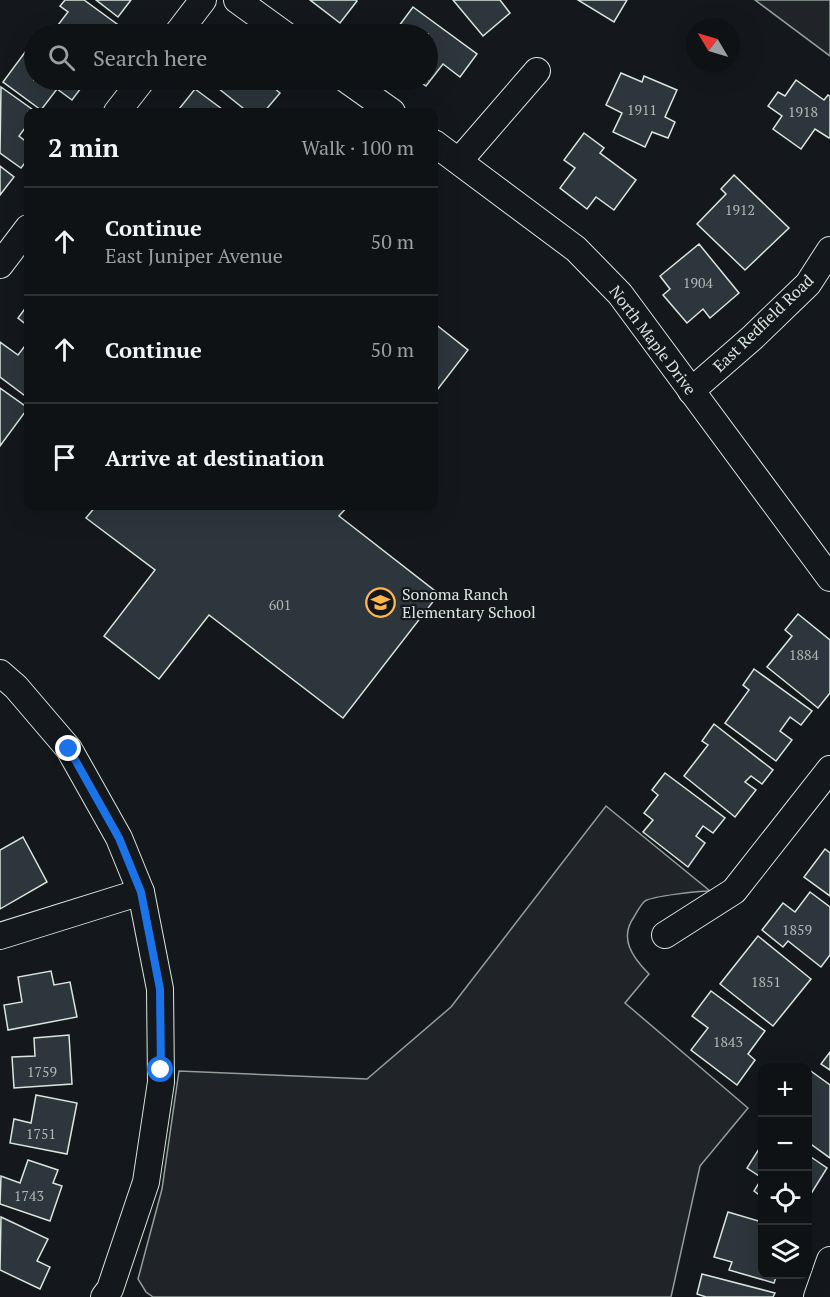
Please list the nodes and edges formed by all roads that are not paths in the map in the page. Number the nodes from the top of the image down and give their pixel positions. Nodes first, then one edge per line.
1 (203, 0) edge
2 (237, 0) edge
3 (185, 24) edge
4 (270, 24) edge
5 (537, 71) dead end
6 (134, 90) edge
7 (361, 90) edge
8 (120, 108) edge
9 (386, 108) edge
10 (438, 145) edge
11 (459, 161) junction
12 (24, 233) edge
13 (830, 250) edge
14 (0, 265) edge
15 (692, 391) junction
16 (830, 578) edge
17 (0, 674) edge
18 (830, 769) edge
19 (141, 892) junction
20 (664, 935) dead end
21 (0, 936) edge
22 (830, 1260) edge
23 (114, 1294) edge
24 (817, 1297) edge

1 - 3 street
2 - 4 street
5 - 11 street
6 - 8 street
7 - 9 street
10 - 11 street, North Maple Drive
11 - 15 street, North Maple Drive
12 - 14 street
13 - 15 street, East Redfield Road
15 - 16 street, North Maple Drive
17 - 19 street
18 - 20 street
19 - 21 street
19 - 23 street
22 - 24 street

